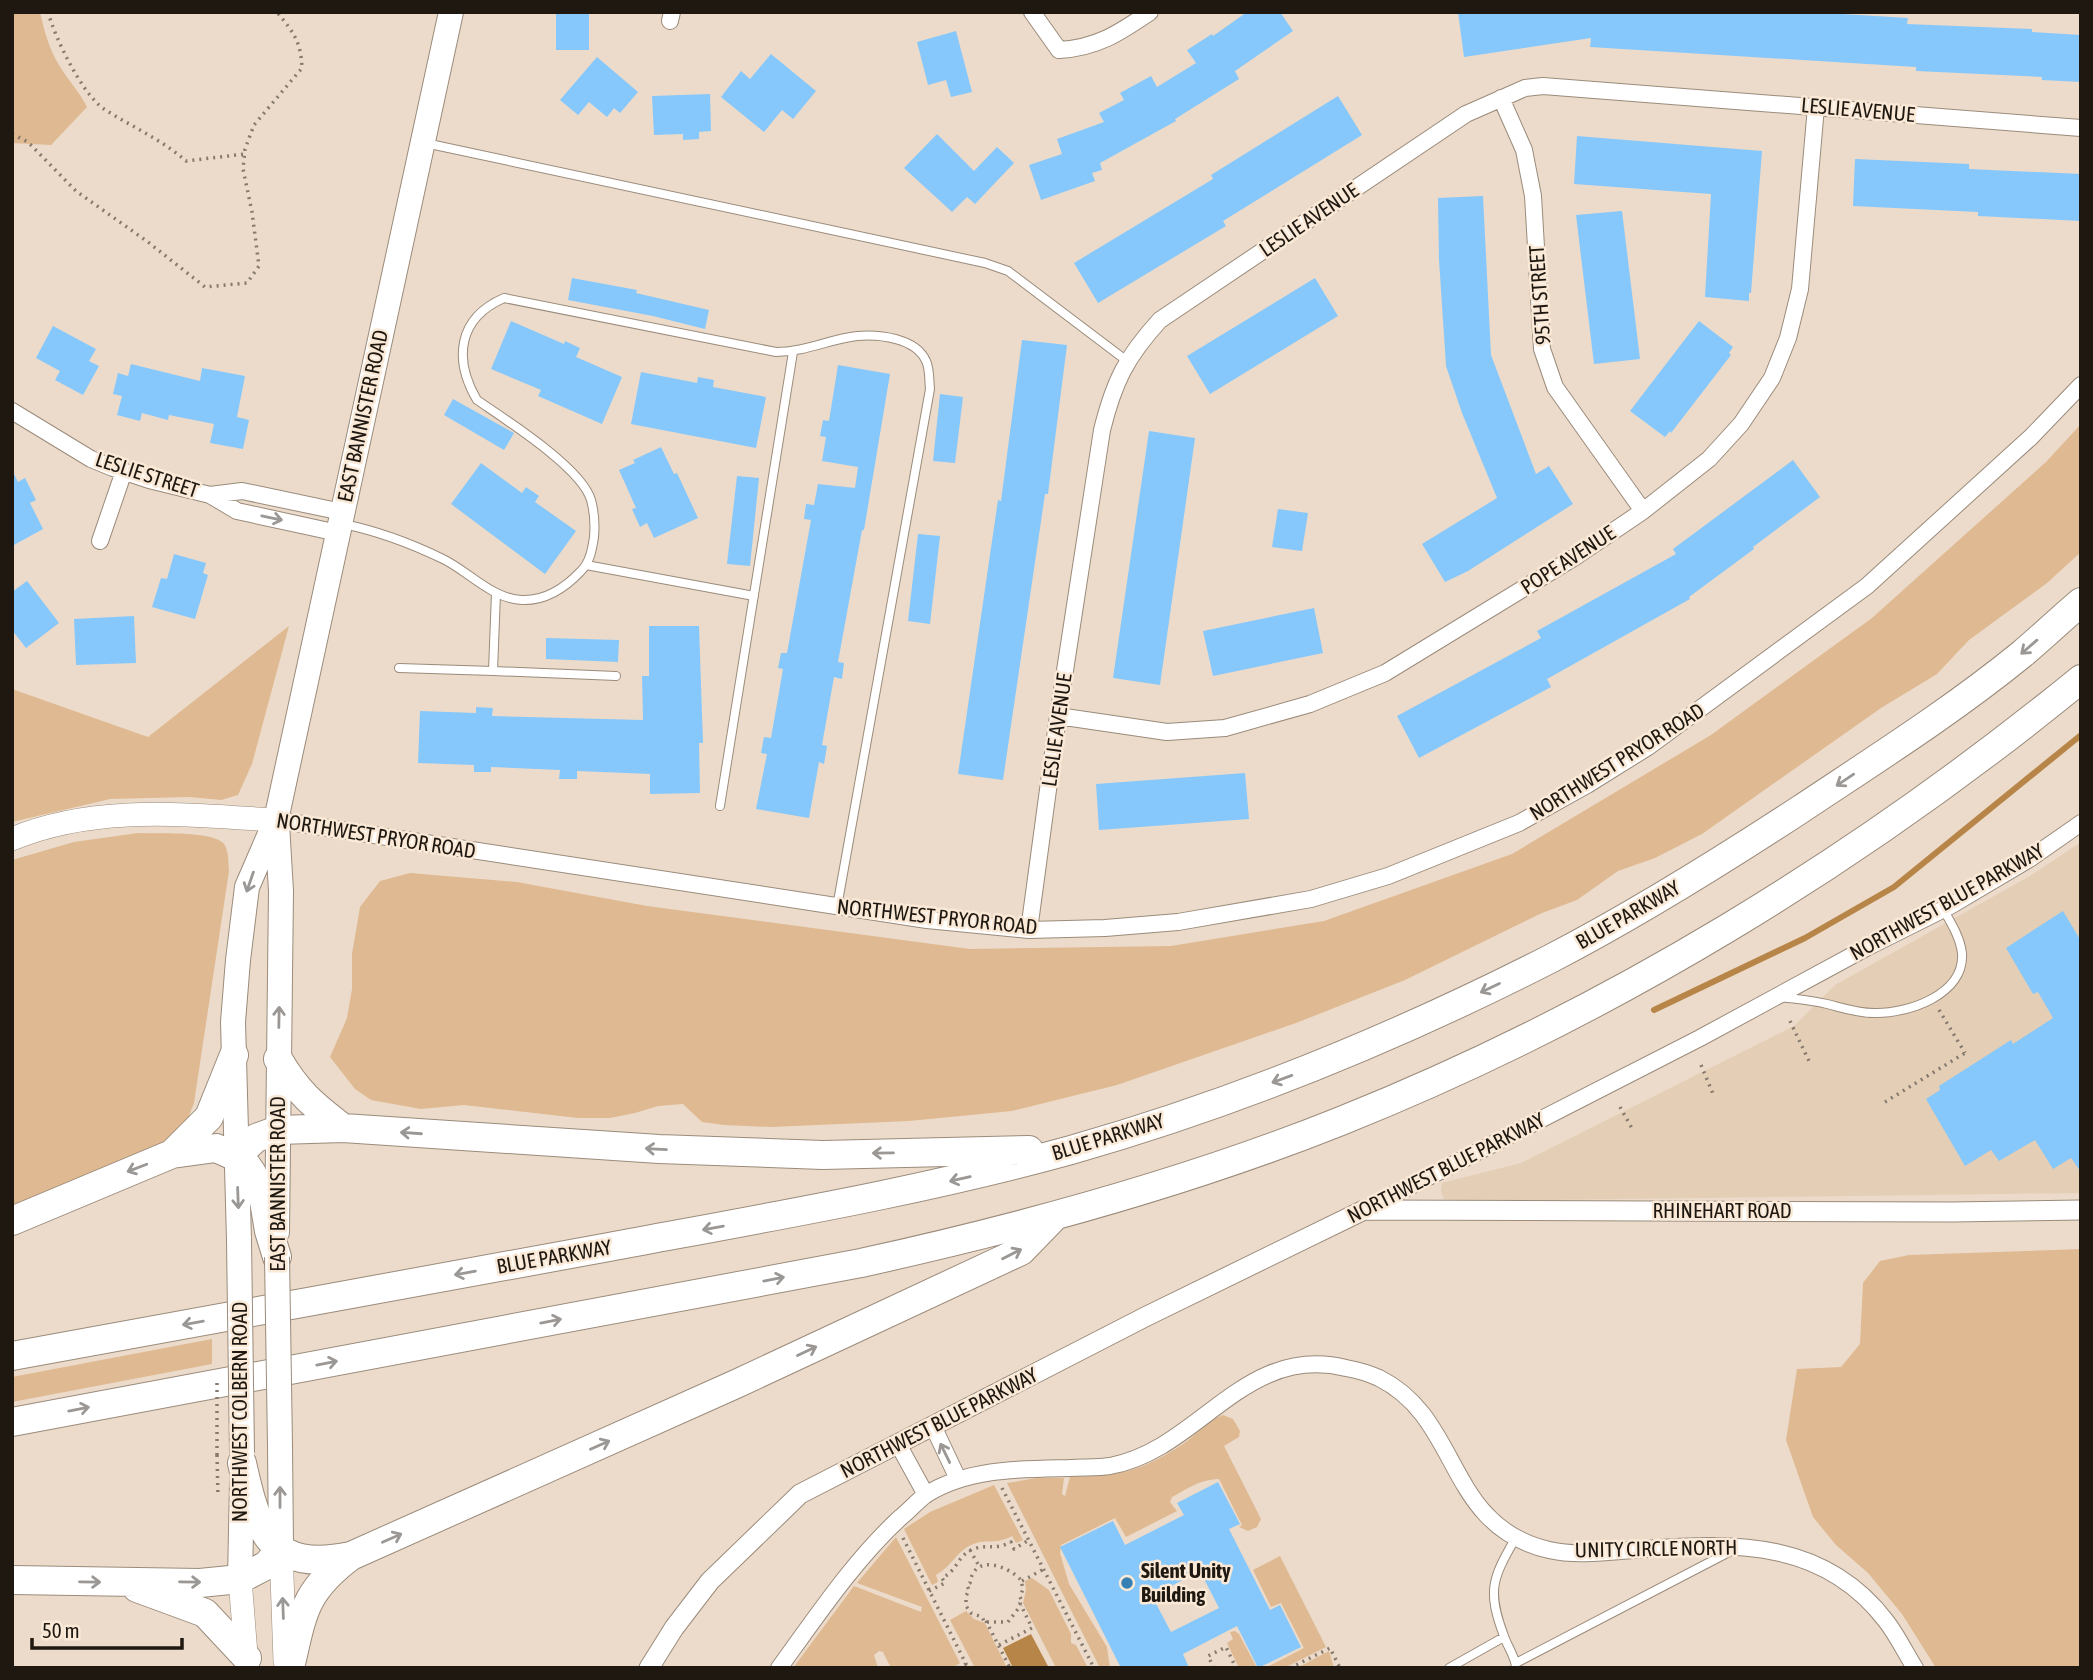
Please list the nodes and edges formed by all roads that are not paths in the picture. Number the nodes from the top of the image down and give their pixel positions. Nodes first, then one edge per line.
1 (452, 12) edge
2 (1032, 12) edge
3 (1150, 12) edge
4 (1501, 98) junction
5 (1816, 107) junction
6 (2081, 128) edge
7 (422, 142) junction
8 (793, 352) junction
9 (1127, 361) junction
10 (2081, 385) edge
11 (12, 411) edge
12 (124, 471) junction
13 (1643, 511) junction
14 (340, 523) junction
15 (100, 541) dead end
16 (586, 565) junction
17 (496, 593) junction
18 (754, 596) junction
19 (2081, 602) edge
20 (399, 668) dead end
21 (493, 671) junction
22 (616, 676) dead end
23 (2081, 679) edge
24 (1059, 716) junction
25 (720, 806) dead end
26 (276, 820) junction
27 (2081, 823) edge
28 (12, 839) edge
29 (837, 907) junction
30 (1943, 909) junction
31 (1029, 930) junction
32 (1776, 997) junction
33 (234, 1055) junction
34 (278, 1059) junction
35 (343, 1128) junction
36 (278, 1130) junction
37 (1074, 1149) junction
38 (172, 1154) junction
39 (236, 1156) junction
40 (1364, 1210) junction
41 (2081, 1210) edge
42 (1054, 1216) junction
43 (12, 1221) edge
44 (277, 1257) junction
45 (12, 1356) edge
46 (12, 1422) edge
47 (933, 1426) junction
48 (898, 1444) junction
49 (242, 1458) junction
50 (958, 1479) junction
51 (926, 1495) junction
52 (1515, 1539) junction
53 (1742, 1546) junction
54 (281, 1548) junction
55 (351, 1556) junction
56 (240, 1579) junction
57 (12, 1580) edge
58 (121, 1583) junction
59 (1504, 1637) junction
60 (247, 1663) edge
61 (1516, 1665) edge
62 (288, 1668) edge
63 (649, 1668) edge
64 (779, 1668) edge
65 (1449, 1668) edge
66 (1915, 1668) edge

1 - 7 main road, EAST BANNISTER ROAD
2 - 3 street
4 - 5 street, LESLIE AVENUE
4 - 9 street, LESLIE AVENUE
4 - 13 street, 95TH STREET
5 - 6 street, LESLIE AVENUE
5 - 13 street, POPE AVENUE
7 - 9 lane
7 - 14 main road, EAST BANNISTER ROAD
8 - 16 lane
8 - 18 lane
8 - 29 lane
9 - 24 street, LESLIE AVENUE
10 - 31 street, NORTHWEST PRYOR ROAD
11 - 12 street, LESLIE STREET
12 - 14 street, LESLIE STREET
12 - 15 street
13 - 24 street, POPE AVENUE
14 - 17 lane
14 - 26 main road, EAST BANNISTER ROAD
16 - 17 lane
16 - 18 lane
17 - 21 lane
18 - 25 lane
19 -> 37 highway, BLUE PARKWAY
20 - 21 lane
21 - 22 lane
23 - 42 highway
24 - 31 street, LESLIE AVENUE
26 - 28 main road, NORTHWEST PRYOR ROAD
26 - 29 street, NORTHWEST PRYOR ROAD
26 -> 33 main road, EAST BANNISTER ROAD
34 -> 26 main road, EAST BANNISTER ROAD
27 - 30 street, NORTHWEST BLUE PARKWAY
29 - 31 street, NORTHWEST PRYOR ROAD
30 - 32 street, NORTHWEST BLUE PARKWAY
30 - 32 lane
32 - 40 street, NORTHWEST BLUE PARKWAY
33 - 38 highway
33 - 39 main road, EAST BANNISTER ROAD
34 - 35 highway
34 - 36 main road, EAST BANNISTER ROAD
35 - 36 highway
37 -> 35 highway
36 - 39 highway
36 - 44 main road, EAST BANNISTER ROAD
37 -> 45 highway, BLUE PARKWAY
38 - 39 highway
38 -> 43 highway
39 - 44 highway
39 -> 49 main road, NORTHWEST COLBERN ROAD, bridge
40 - 41 street, RHINEHART ROAD
40 - 47 street, NORTHWEST BLUE PARKWAY
46 -> 42 highway
55 -> 42 highway
54 -> 44 main road, EAST BANNISTER ROAD, bridge
47 - 48 street, NORTHWEST BLUE PARKWAY
50 -> 47 street
48 - 51 street
48 - 63 street, NORTHWEST BLUE PARKWAY
49 - 54 highway
49 - 56 main road, NORTHWEST COLBERN ROAD
50 - 51 street, UNITY CIRCLE NORTH
50 - 52 street, UNITY CIRCLE NORTH
51 - 64 street, UNITY CIRCLE NORTH
52 - 53 street, UNITY CIRCLE NORTH
52 - 59 lane
53 - 61 lane
53 - 66 street, UNITY CIRCLE NORTH
54 - 55 highway
54 - 56 highway
62 -> 54 main road
55 - 62 highway
58 -> 56 highway
56 - 60 main road, NORTHWEST COLBERN ROAD
57 -> 58 highway
58 - 60 highway
59 - 61 lane
59 - 65 lane

